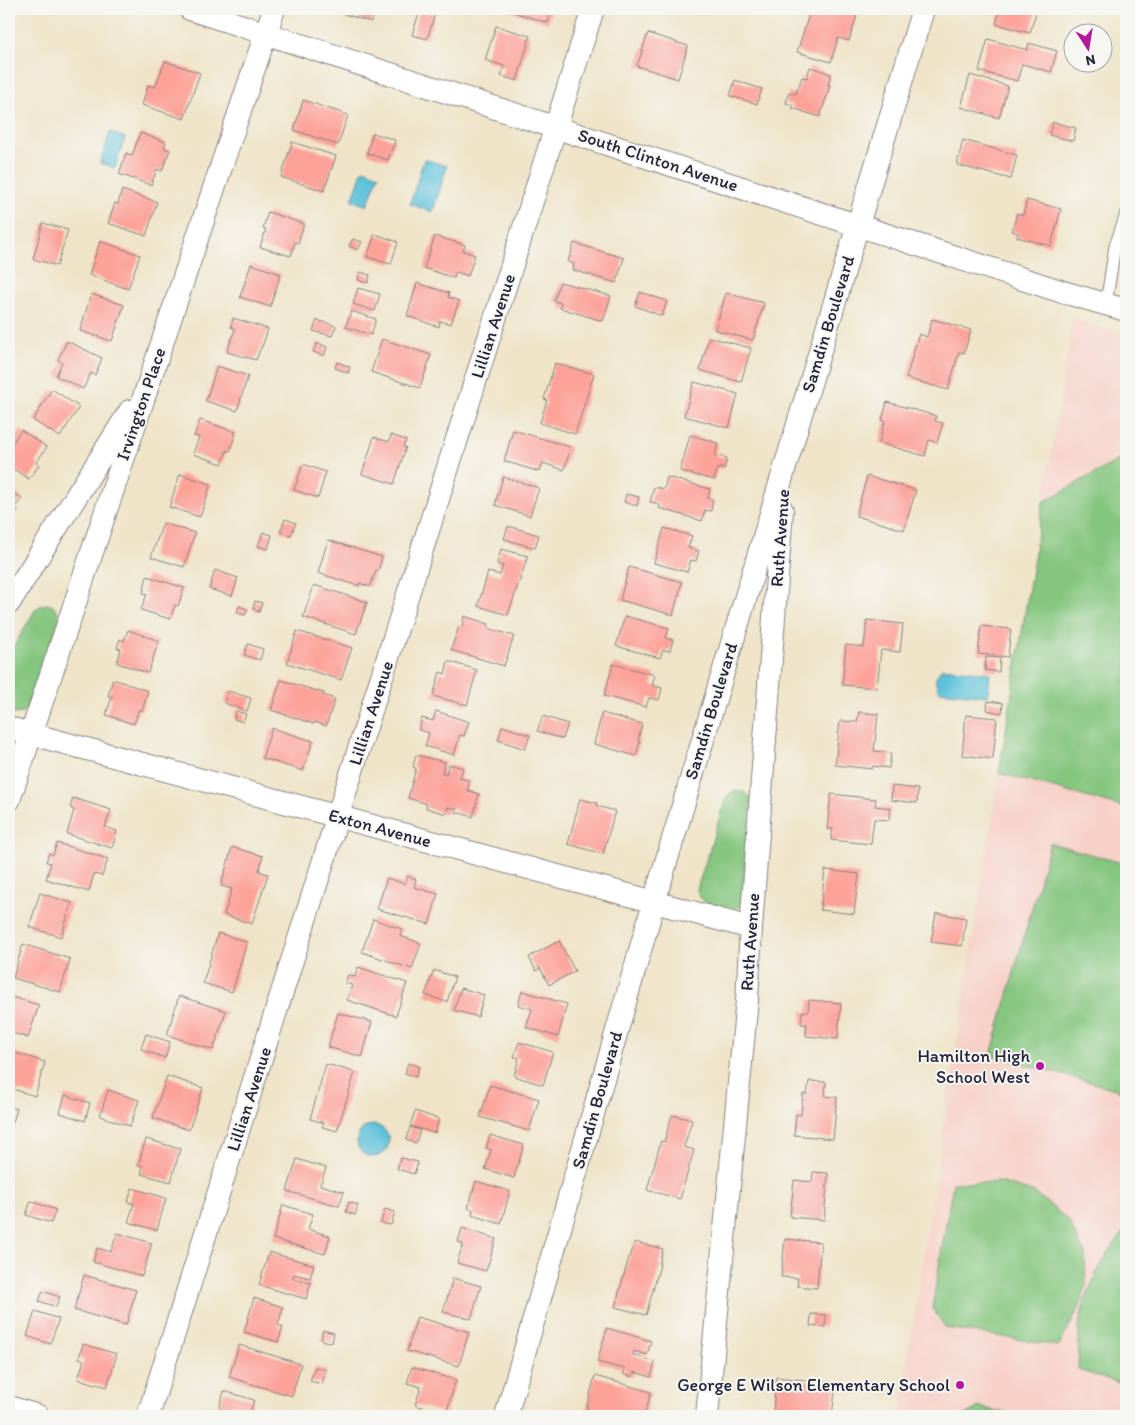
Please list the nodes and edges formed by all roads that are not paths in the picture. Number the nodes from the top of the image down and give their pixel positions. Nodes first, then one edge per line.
1 (190, 9) edge
2 (274, 9) edge
3 (593, 9) edge
4 (923, 9) edge
5 (266, 34) junction
6 (556, 128) junction
7 (1126, 214) edge
8 (858, 225) junction
9 (1116, 307) edge
10 (149, 381) junction
11 (785, 466) junction
12 (9, 603) edge
13 (9, 728) edge
14 (31, 734) junction
15 (9, 800) edge
16 (338, 817) junction
17 (654, 902) junction
18 (751, 928) junction
19 (9, 1407) edge
20 (38, 1416) edge
21 (148, 1416) edge
22 (506, 1416) edge
23 (707, 1416) edge

1 - 5 street, South Clinton Avenue
2 - 5 street, Irvington Place
3 - 6 street, Lillian Avenue
4 - 8 street, Samdin Boulevard
5 - 6 street, South Clinton Avenue
5 - 10 street, Irvington Place
6 - 8 street, South Clinton Avenue
6 - 16 street, Lillian Avenue
7 - 9 lane
8 - 9 street, South Clinton Avenue
8 - 11 street, Samdin Boulevard
10 - 12 street
10 - 14 street, Irvington Place
11 - 17 street, Samdin Boulevard
11 - 18 street, Ruth Avenue
13 - 14 street, Exton Avenue
14 - 15 street, Irvington Place
14 - 16 street, Exton Avenue
16 - 17 street, Exton Avenue
16 - 21 street, Lillian Avenue
17 - 18 street, Exton Avenue
17 - 22 street, Samdin Boulevard
18 - 23 street, Ruth Avenue
19 - 20 street

